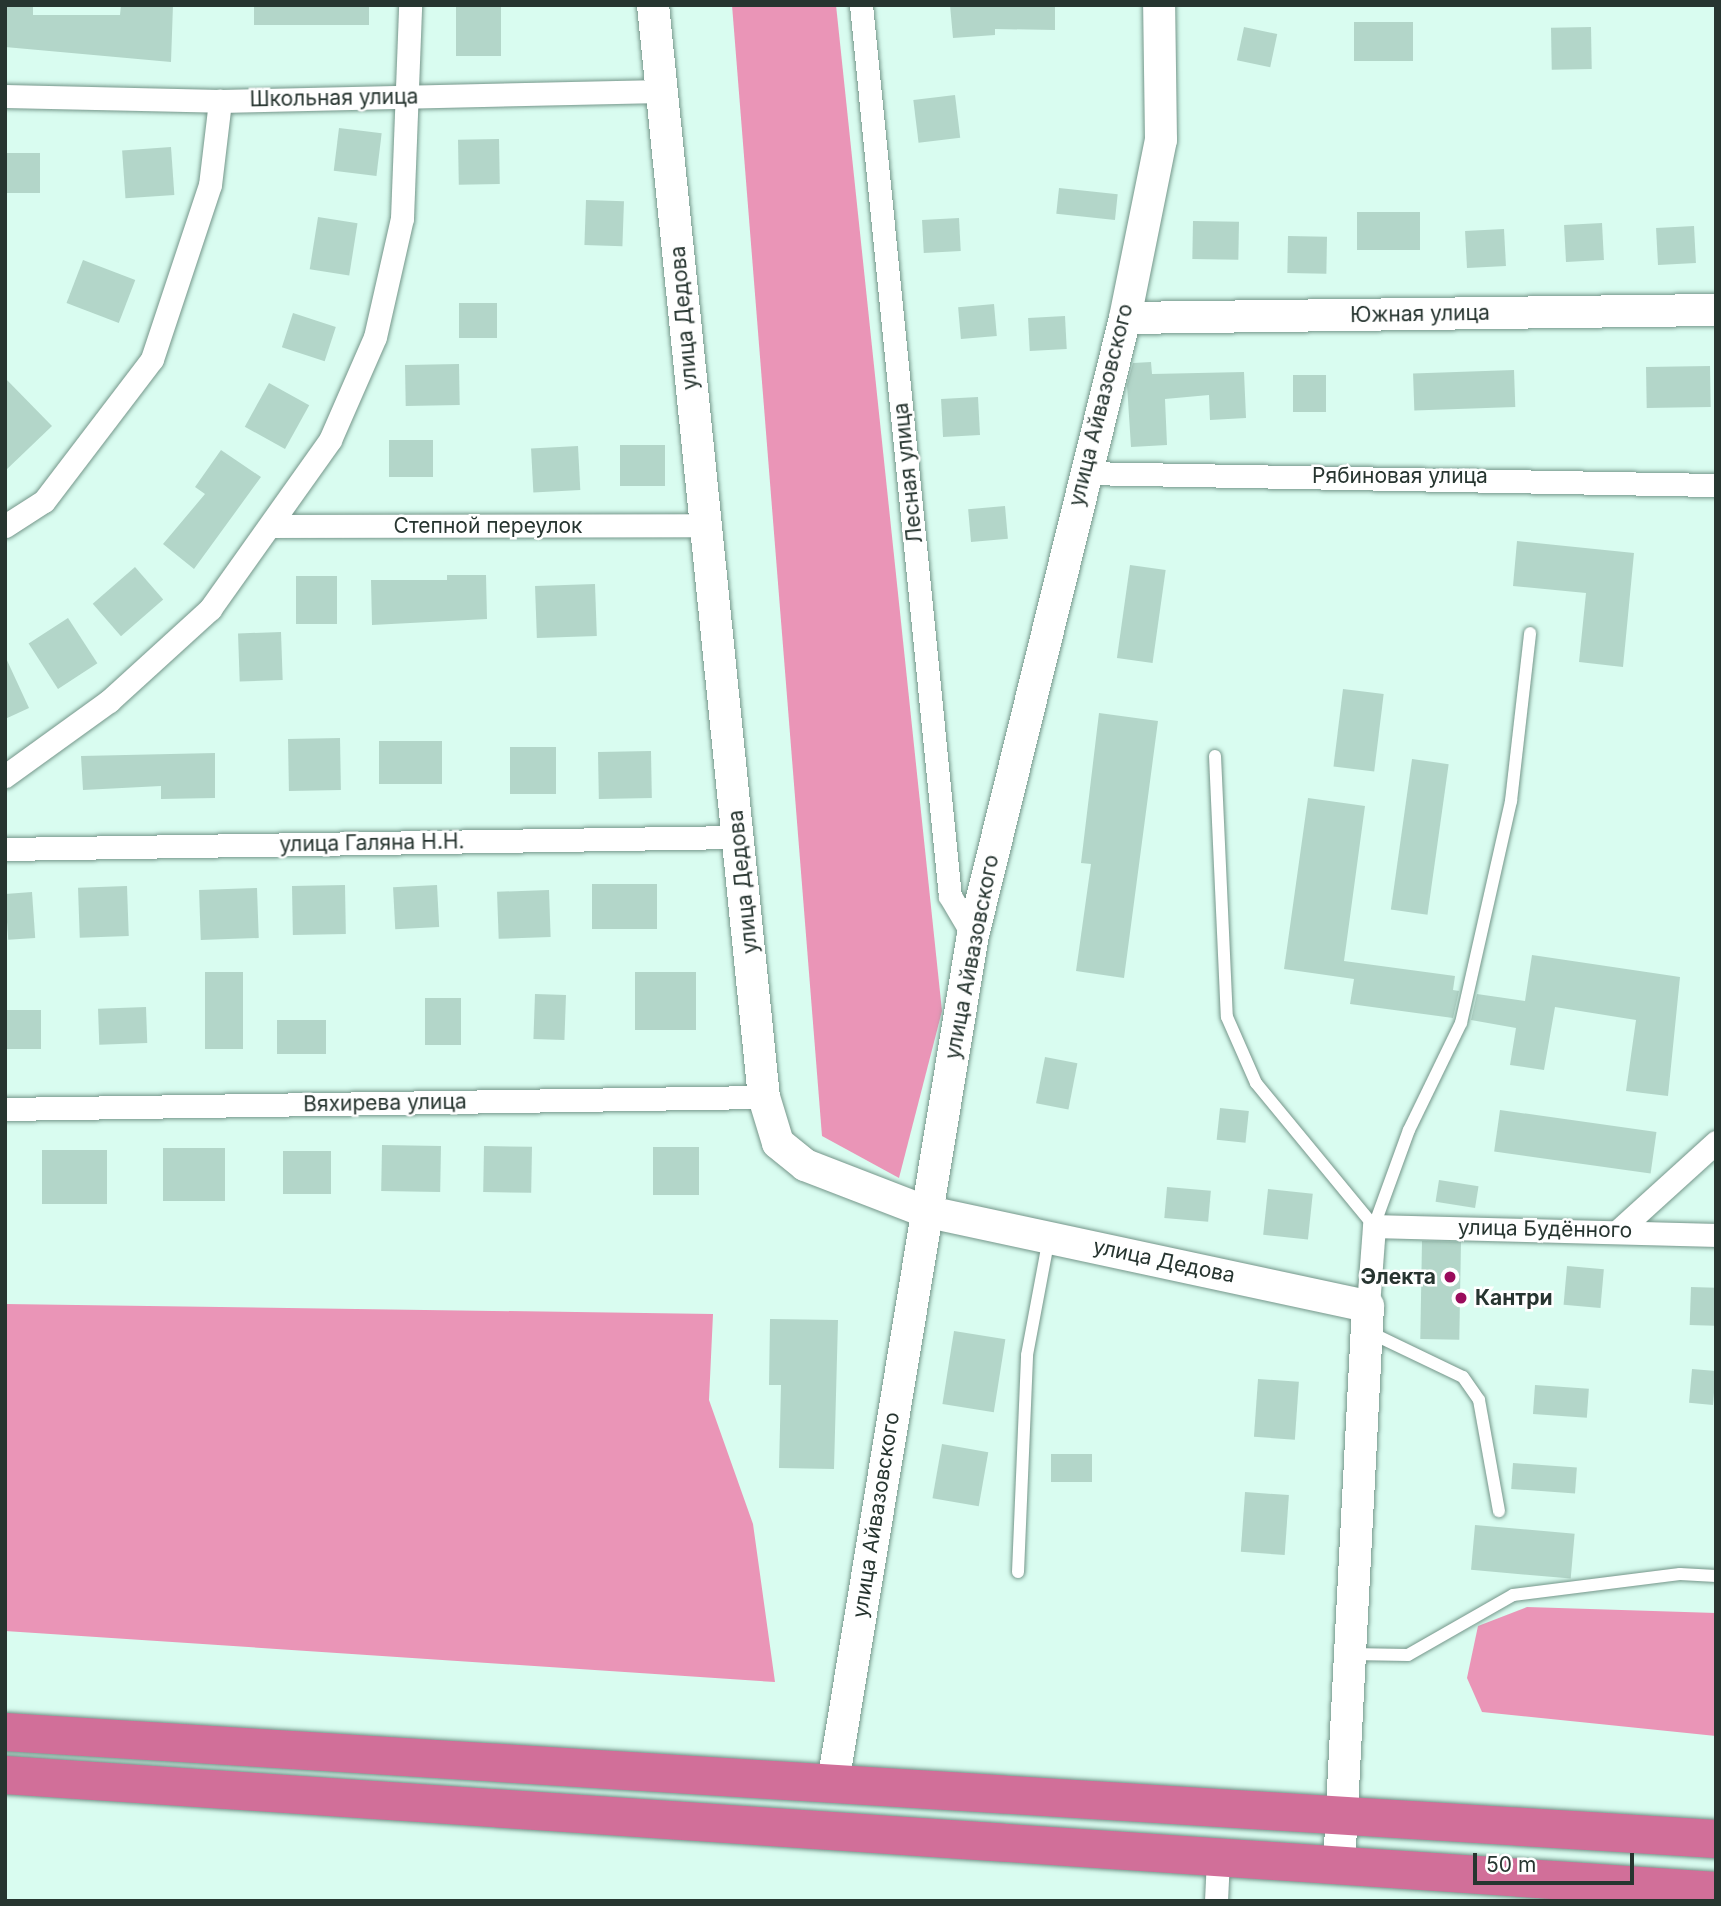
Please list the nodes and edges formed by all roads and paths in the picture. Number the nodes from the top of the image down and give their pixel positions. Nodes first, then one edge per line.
1 (410, 5) edge
2 (653, 5) edge
3 (861, 5) edge
4 (1159, 5) edge
5 (662, 91) junction
6 (5, 96) edge
7 (409, 96) junction
8 (220, 101) junction
9 (1716, 310) edge
10 (1125, 318) junction
11 (1083, 473) junction
12 (1716, 485) edge
13 (703, 525) junction
14 (5, 526) edge
15 (272, 526) junction
16 (1530, 634) dead end
17 (1215, 756) dead end
18 (5, 776) edge
19 (738, 837) junction
20 (5, 849) edge
21 (973, 935) junction
22 (765, 1097) junction
23 (5, 1110) edge
24 (1716, 1142) edge
25 (924, 1211) junction
26 (1374, 1226) junction
27 (1619, 1230) junction
28 (1716, 1235) edge
29 (1049, 1238) junction
30 (1367, 1318) junction
31 (1499, 1511) dead end
32 (1018, 1572) dead end
33 (1716, 1576) edge
34 (1347, 1654) junction
35 (5, 1732) edge
36 (5, 1775) edge
37 (833, 1783) junction
38 (1342, 1815) junction
39 (1716, 1839) edge
40 (1218, 1859) junction
41 (1339, 1867) junction
42 (1716, 1891) edge
43 (1216, 1901) edge

1 - 7 street
2 - 5 street, улица Дедова
3 - 21 street, Лесная улица
4 - 10 street, улица Айвазовского
5 - 7 street, Школьная улица
5 - 13 street, улица Дедова
6 - 8 street, Школьная улица
7 - 8 street, Школьная улица
7 - 15 street
8 - 14 street
9 - 10 street, Южная улица
10 - 11 street, улица Айвазовского
11 - 12 street, Рябиновая улица
11 - 21 street, улица Айвазовского
13 - 15 street, Степной переулок
13 - 19 street, улица Дедова
15 - 18 street
16 - 26 lane
17 - 26 lane
19 - 20 street, улица Галяна Н.Н.
19 - 22 street, улица Дедова
21 - 25 street, улица Айвазовского
22 - 23 street, Вяхирева улица
22 - 25 street, улица Дедова
24 - 27 street
25 - 29 street, улица Дедова
25 - 37 street, улица Айвазовского
26 - 27 street, улица Будённого
26 - 30 street
27 - 28 street, улица Будённого
29 - 30 street, улица Дедова
29 - 32 lane
30 - 31 lane
30 - 34 street
33 - 34 lane
34 - 38 street
35 - 37 highway
36 - 40 highway
37 - 38 highway
38 - 39 highway
38 - 41 street
40 - 41 highway
40 - 43 street
41 - 42 highway

